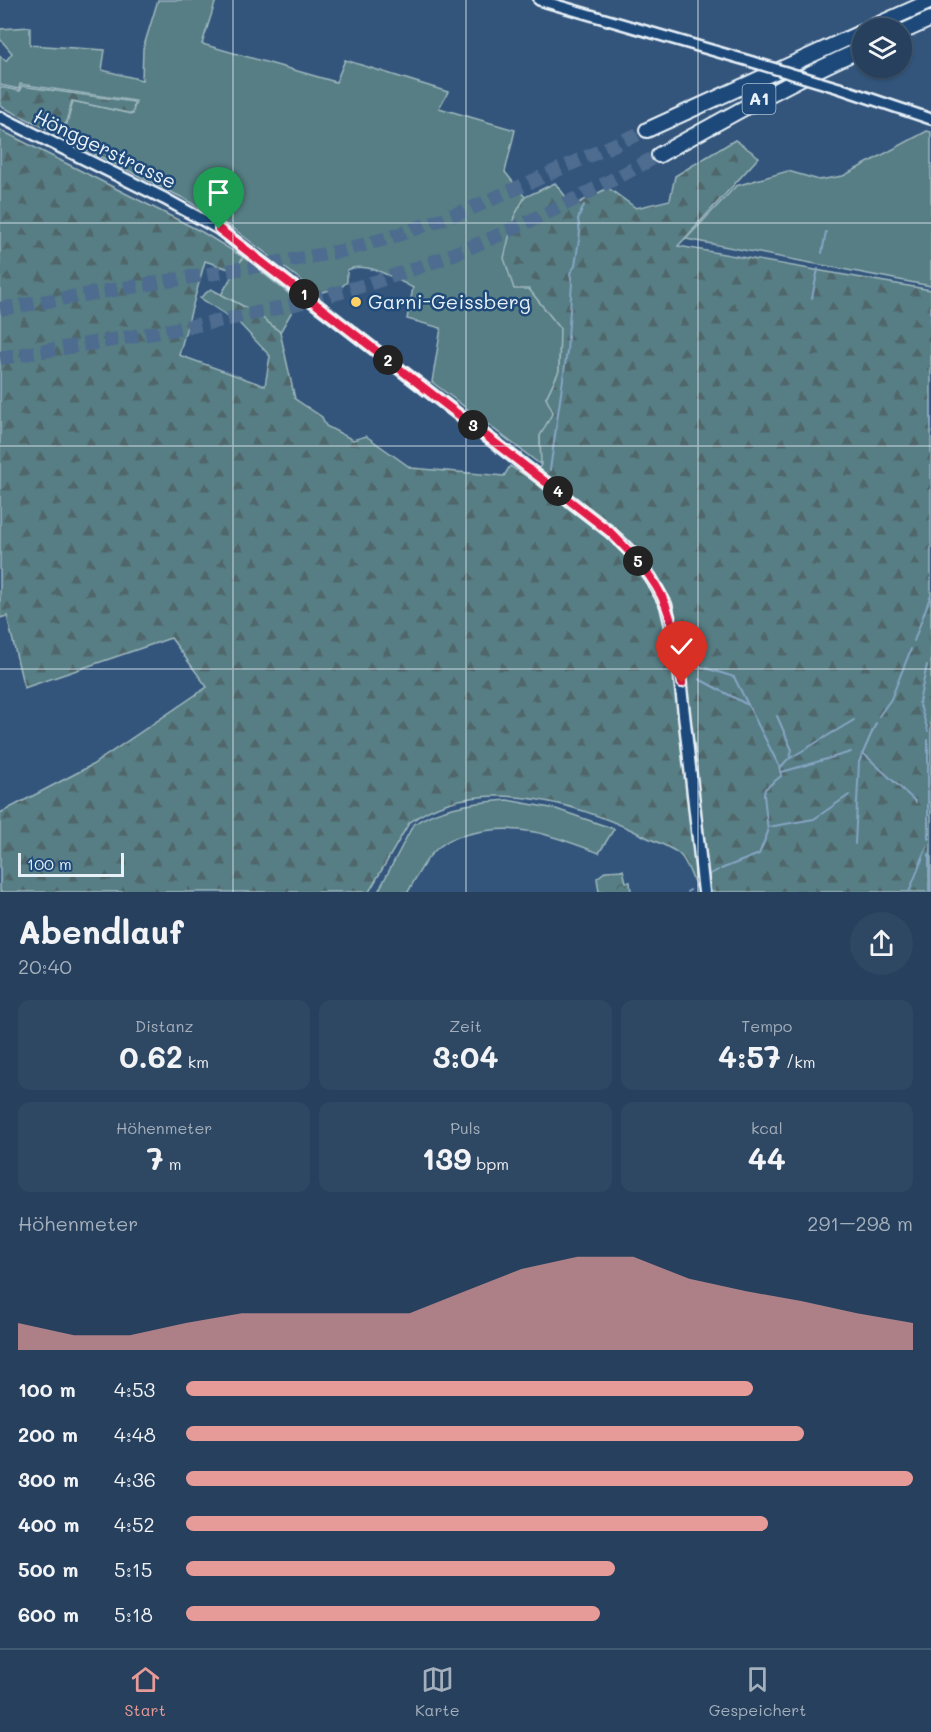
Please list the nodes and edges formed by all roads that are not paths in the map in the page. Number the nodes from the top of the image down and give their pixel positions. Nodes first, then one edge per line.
1 (539, 0) edge
2 (931, 1) edge
3 (893, 18) edge
4 (931, 19) edge
5 (931, 24) edge
6 (912, 27) edge
7 (912, 29) edge
8 (852, 37) edge
9 (852, 53) edge
10 (0, 117) edge
11 (931, 119) edge
12 (647, 130) tunnel mouth
13 (659, 155) tunnel mouth
14 (704, 892) edge

1 - 11 street, bridge
2 - 3 highway
4 - 6 highway
5 - 7 highway
8 - 12 highway, A1
9 - 13 highway, A1
10 - 14 main road, Hönggerstrasse

